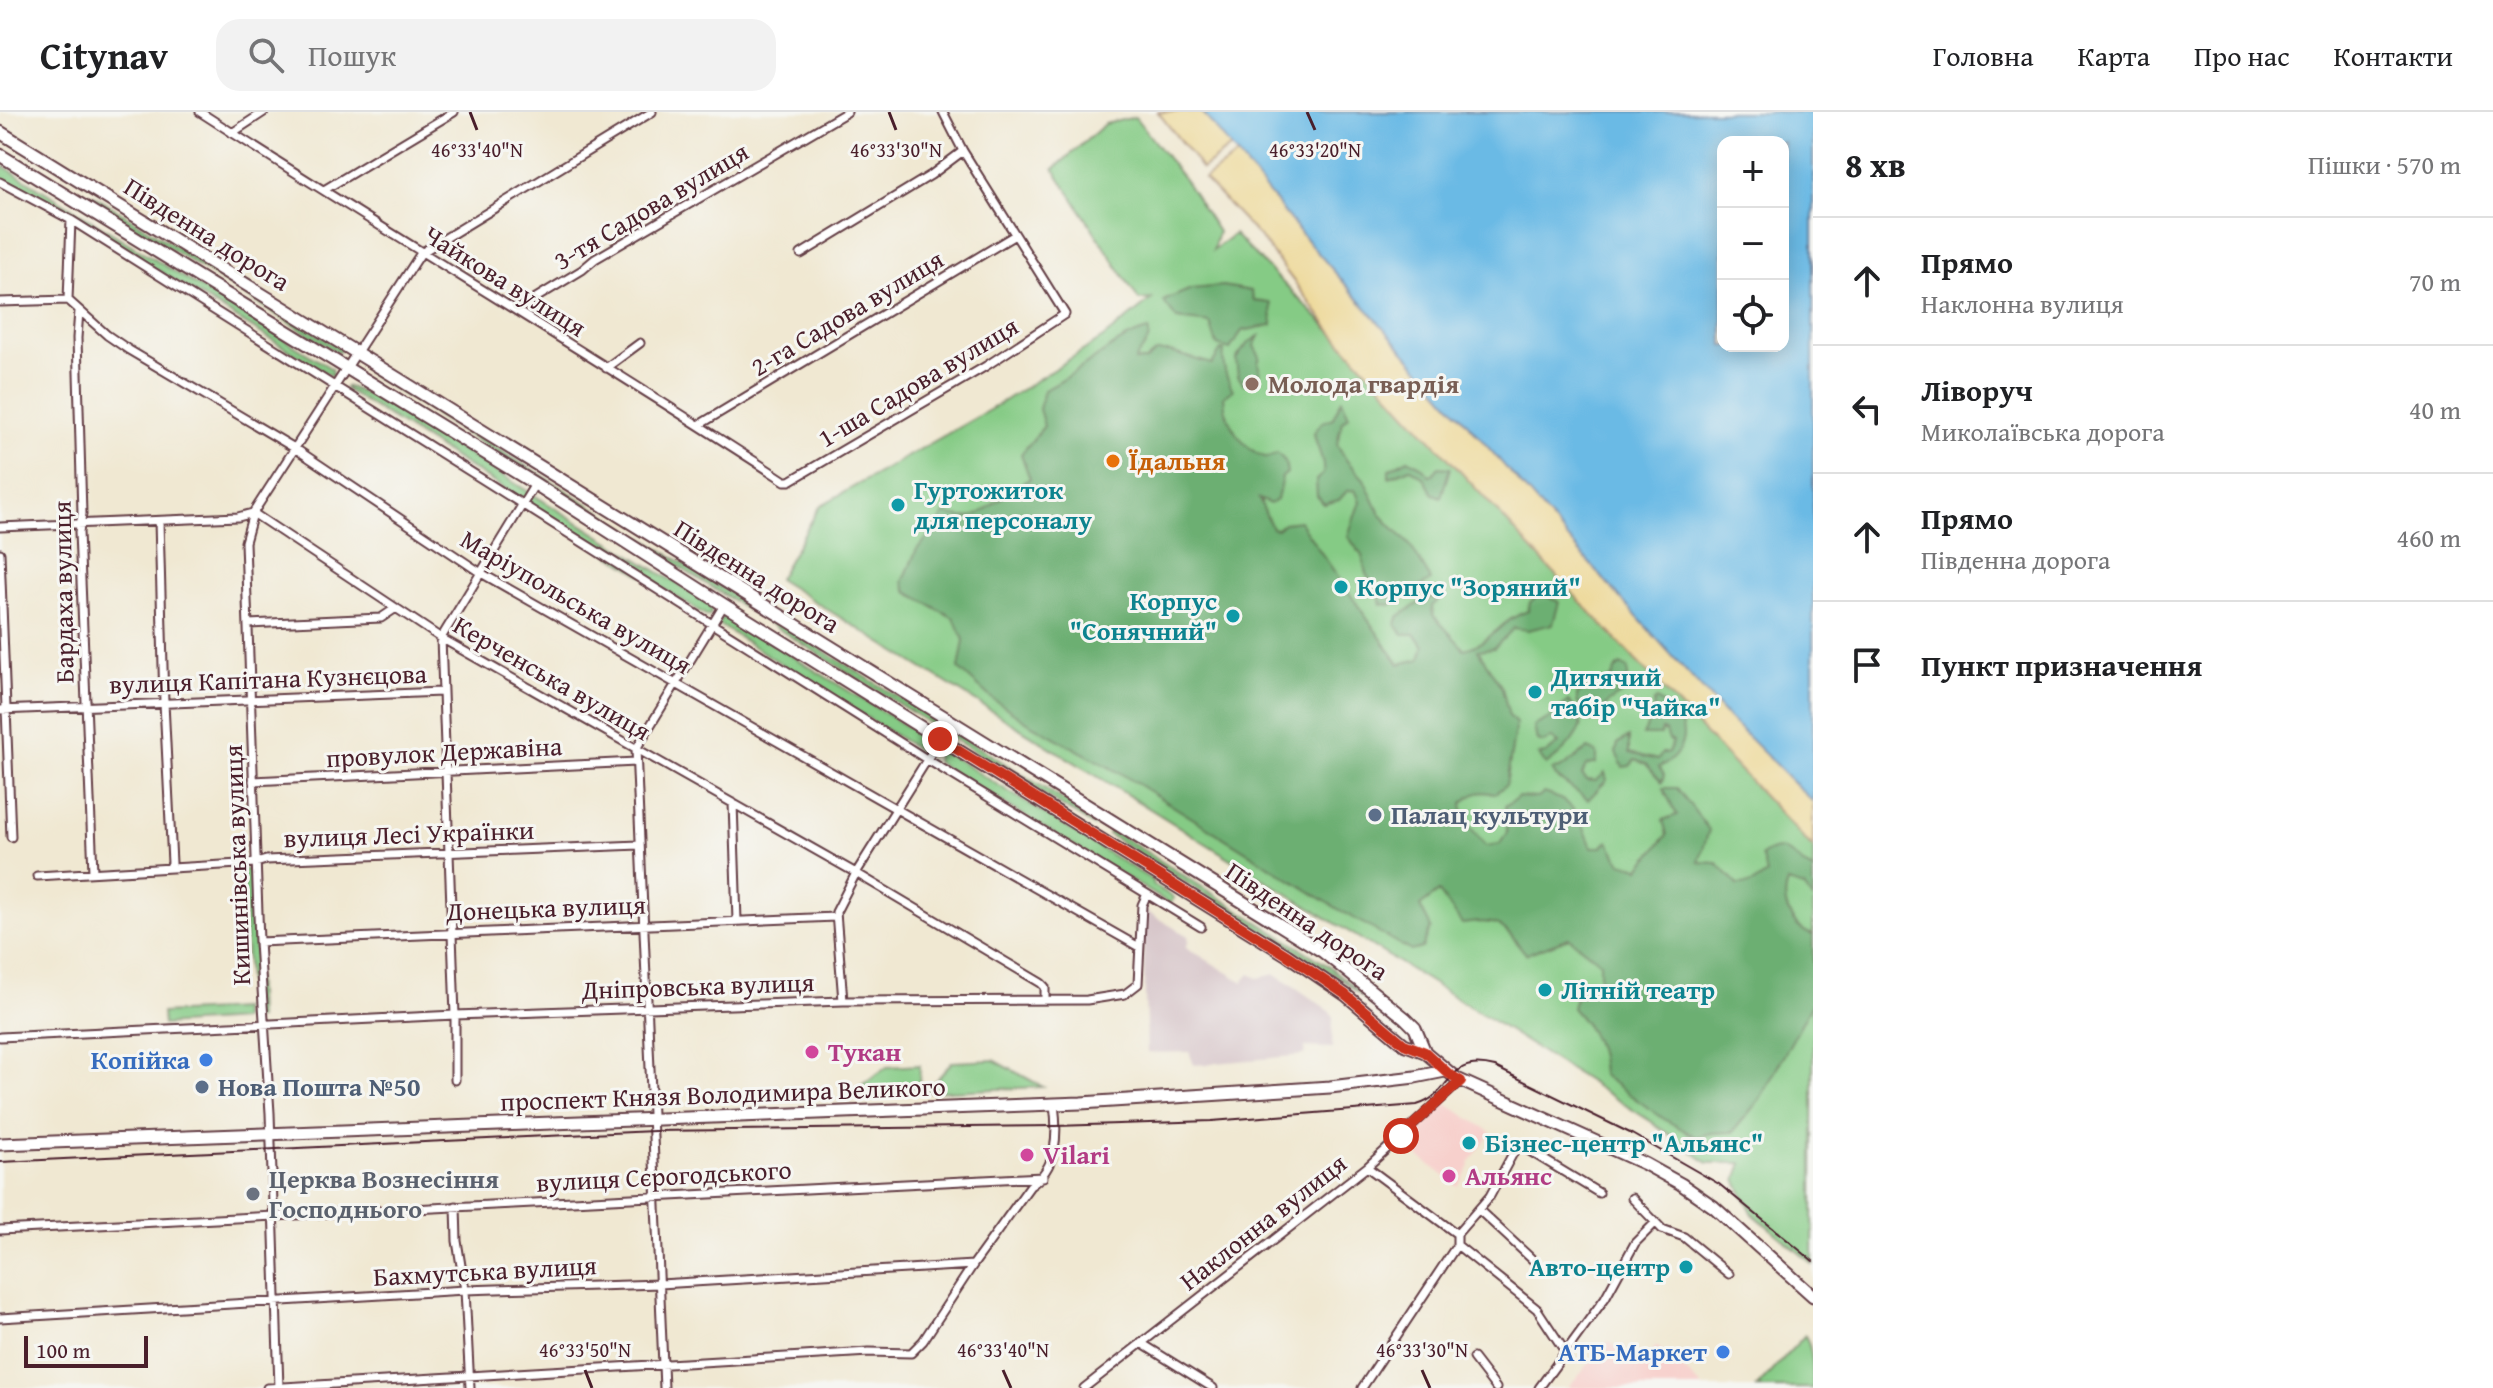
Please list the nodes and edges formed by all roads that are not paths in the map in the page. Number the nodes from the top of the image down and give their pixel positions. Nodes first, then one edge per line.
1 (200, 112) edge
2 (264, 112) edge
3 (454, 112) edge
4 (652, 112) edge
5 (847, 112) edge
6 (943, 112) edge
7 (0, 132) edge
8 (232, 133) junction
9 (963, 151) junction
10 (0, 155) edge
11 (0, 182) edge
12 (89, 186) junction
13 (324, 190) junction
14 (78, 202) junction
15 (71, 220) junction
16 (1015, 235) junction
17 (421, 253) junction
18 (801, 254) dead end
19 (68, 300) junction
20 (0, 302) edge
21 (516, 310) junction
22 (79, 311) junction
23 (640, 343) dead end
24 (358, 354) junction
25 (606, 368) junction
26 (347, 369) junction
27 (336, 386) junction
28 (699, 425) junction
29 (296, 449) junction
30 (790, 481) joint
31 (535, 484) junction
32 (521, 506) junction
33 (253, 513) junction
34 (159, 521) junction
35 (81, 523) junction
36 (0, 527) edge
37 (0, 553) edge
38 (481, 573) junction
39 (724, 605) junction
40 (396, 608) junction
41 (712, 623) junction
42 (248, 624) junction
43 (441, 638) junction
44 (675, 683) junction
45 (441, 692) junction
46 (250, 700) junction
47 (164, 703) junction
48 (86, 706) junction
49 (2, 710) edge
50 (940, 739) junction
51 (636, 749) junction
52 (928, 760) junction
53 (636, 762) junction
54 (444, 773) junction
55 (253, 781) junction
56 (733, 803) junction
57 (896, 809) junction
58 (1111, 821) junction
59 (11, 837) dead end
60 (1098, 839) junction
61 (639, 845) junction
62 (449, 853) junction
63 (256, 863) junction
64 (170, 867) junction
65 (93, 872) junction
66 (856, 873) junction
67 (37, 876) dead end
68 (1147, 894) junction
69 (835, 917) junction
70 (737, 921) junction
71 (644, 925) junction
72 (1201, 927) dead end
73 (451, 933) junction
74 (259, 942) junction
75 (1139, 947) junction
76 (1045, 1000) junction
77 (843, 1001) junction
78 (648, 1008) junction
79 (455, 1015) junction
80 (264, 1023) junction
81 (0, 1037) edge
82 (1425, 1052) junction
83 (1445, 1071) junction
84 (455, 1080) dead end
85 (1461, 1081) junction
86 (1054, 1104) junction
87 (653, 1118) junction
88 (270, 1132) junction
89 (0, 1144) edge
90 (1367, 1167) junction
91 (1043, 1177) junction
92 (1599, 1193) dead end
93 (657, 1196) junction
94 (1632, 1198) dead end
95 (456, 1206) junction
96 (1479, 1210) junction
97 (272, 1215) junction
98 (1655, 1223) junction
99 (0, 1230) edge
100 (1457, 1234) junction
101 (1457, 1245) junction
102 (1534, 1261) dead end
103 (973, 1265) junction
104 (1729, 1274) dead end
105 (660, 1284) junction
106 (465, 1290) junction
107 (1813, 1296) edge
108 (274, 1301) junction
109 (0, 1318) edge
110 (1141, 1343) junction
111 (1566, 1353) junction
112 (1473, 1358) dead end
113 (663, 1365) junction
114 (469, 1377) junction
115 (267, 1388) edge
116 (279, 1388) edge
117 (470, 1388) edge
118 (664, 1388) edge
119 (1084, 1388) edge
120 (1213, 1388) edge
121 (1362, 1388) edge
122 (1496, 1388) edge
123 (1539, 1388) edge

1 - 8 street, Чайкова вулиця
2 - 8 street
3 - 13 street
4 - 17 street
5 - 21 street, 3-тя Садова вулиця
6 - 9 street
7 - 12 main road, Південна дорога
8 - 13 street, Чайкова вулиця
9 - 16 street
9 - 18 street
10 - 14 main road, Південна дорога
11 - 15 street
12 - 14 main road
12 - 24 main road, Південна дорога
13 - 17 street, Чайкова вулиця
14 - 26 main road, Південна дорога
15 - 19 street
15 - 27 street
16 - 28 street, 2-га Садова вулиця
16 - 30 street, 1-ша Садова вулиця
17 - 21 street, Чайкова вулиця
17 - 24 street, Кишинівська вулиця
19 - 20 street
19 - 22 street, Маріупольська вулиця
21 - 25 street, Чайкова вулиця
22 - 29 street, Маріупольська вулиця
22 - 35 street, Бардаха вулиця
23 - 25 street
24 - 26 street, Кишинівська вулиця
24 - 58 main road, Південна дорога
25 - 28 street, Чайкова вулиця
26 - 27 street, Кишинівська вулиця
26 - 31 main road, Південна дорога
27 - 29 street, Кишинівська вулиця
27 - 32 street
28 - 30 street, Чайкова вулиця
29 - 33 street, Кишинівська вулиця
29 - 38 street, Маріупольська вулиця
31 - 32 street
31 - 39 main road, Південна дорога
32 - 38 street
32 - 41 street
33 - 34 street
33 - 40 street, Керченська вулиця
33 - 42 street, Кишинівська вулиця
34 - 35 street
34 - 47 street
35 - 36 street
35 - 48 street, Бардаха вулиця
37 - 49 street
38 - 43 street
38 - 44 street, Маріупольська вулиця
39 - 41 street
39 - 50 main road, Південна дорога
40 - 42 street
40 - 43 street, Керченська вулиця
41 - 44 street
41 - 52 street
42 - 46 street, Кишинівська вулиця
43 - 45 street
43 - 51 street, Керченська вулиця
44 - 51 street
44 - 57 street, Маріупольська вулиця
45 - 46 street, вулиця Капітана Кузнєцова
45 - 54 street
46 - 47 street, вулиця Капітана Кузнєцова
46 - 55 street, Кишинівська вулиця
47 - 48 street, вулиця Капітана Кузнєцова
47 - 64 street
48 - 49 street, вулиця Капітана Кузнєцова
48 - 65 street, Бардаха вулиця
49 - 59 street
50 - 52 street
50 - 60 main road, Південна дорога
51 - 53 street
51 - 56 street, Керченська вулиця
52 - 57 street
52 - 68 street
53 - 54 street, провулок Державіна
53 - 61 street
54 - 55 street, провулок Державіна
54 - 62 street
55 - 63 street, Кишинівська вулиця
56 - 66 street, Керченська вулиця
56 - 70 street
57 - 66 street
57 - 75 street, Маріупольська вулиця
58 - 60 main road
58 - 82 main road, Південна дорога
60 - 82 main road, Південна дорога
61 - 62 street, вулиця Лесі Українки
61 - 71 street
62 - 63 street, вулиця Лесі Українки
62 - 73 street
63 - 64 street, вулиця Лесі Українки
63 - 74 street, Кишинівська вулиця
64 - 65 street, вулиця Лесі Українки
65 - 67 street, вулиця Лесі Українки
66 - 69 street
66 - 76 street, Керченська вулиця
68 - 72 street
68 - 75 street
69 - 70 street, Донецька вулиця
69 - 77 street
70 - 71 street, Донецька вулиця
71 - 73 street, Донецька вулиця
71 - 78 street
73 - 74 street, Донецька вулиця
73 - 79 street
74 - 80 street, Кишинівська вулиця
75 - 76 street, Дніпровська вулиця
76 - 77 street, Дніпровська вулиця
77 - 78 street, Дніпровська вулиця
78 - 79 street, Дніпровська вулиця
78 - 87 street
79 - 80 street, Дніпровська вулиця
79 - 84 street
80 - 81 street, Дніпровська вулиця
80 - 88 street, Кишинівська вулиця
82 - 83 main road
83 - 85 main road
83 - 86 main road, проспект Князя Володимира Великого
85 - 90 street, Наклонна вулиця
85 - 107 main road
86 - 87 main road, проспект Князя Володимира Великого
86 - 91 street
87 - 88 main road, проспект Князя Володимира Великого
87 - 93 street
88 - 89 main road, проспект Князя Володимира Великого
88 - 97 street, Кишинівська вулиця
90 - 100 street
90 - 110 street, Наклонна вулиця
91 - 93 street, вулиця Сєрогодського
91 - 103 street
92 - 96 street
93 - 95 street, вулиця Сєрогодського
93 - 105 street
94 - 98 street
95 - 97 street, вулиця Сєрогодського
95 - 106 street
96 - 100 street
96 - 102 street
97 - 99 street, вулиця Сєрогодського
97 - 108 street, Кишинівська вулиця
98 - 104 street
98 - 111 street
100 - 101 street
101 - 111 street
101 - 121 street
103 - 105 street, Бахмутська вулиця
103 - 113 street
105 - 106 street, Бахмутська вулиця
105 - 113 street
106 - 108 street, Бахмутська вулиця
106 - 114 street
108 - 109 street, Бахмутська вулиця
108 - 116 street, Кишинівська вулиця
110 - 119 street, Наклонна вулиця
110 - 120 street
111 - 123 street
112 - 122 street
113 - 114 street
113 - 118 street
114 - 116 street
114 - 117 street
115 - 116 street

